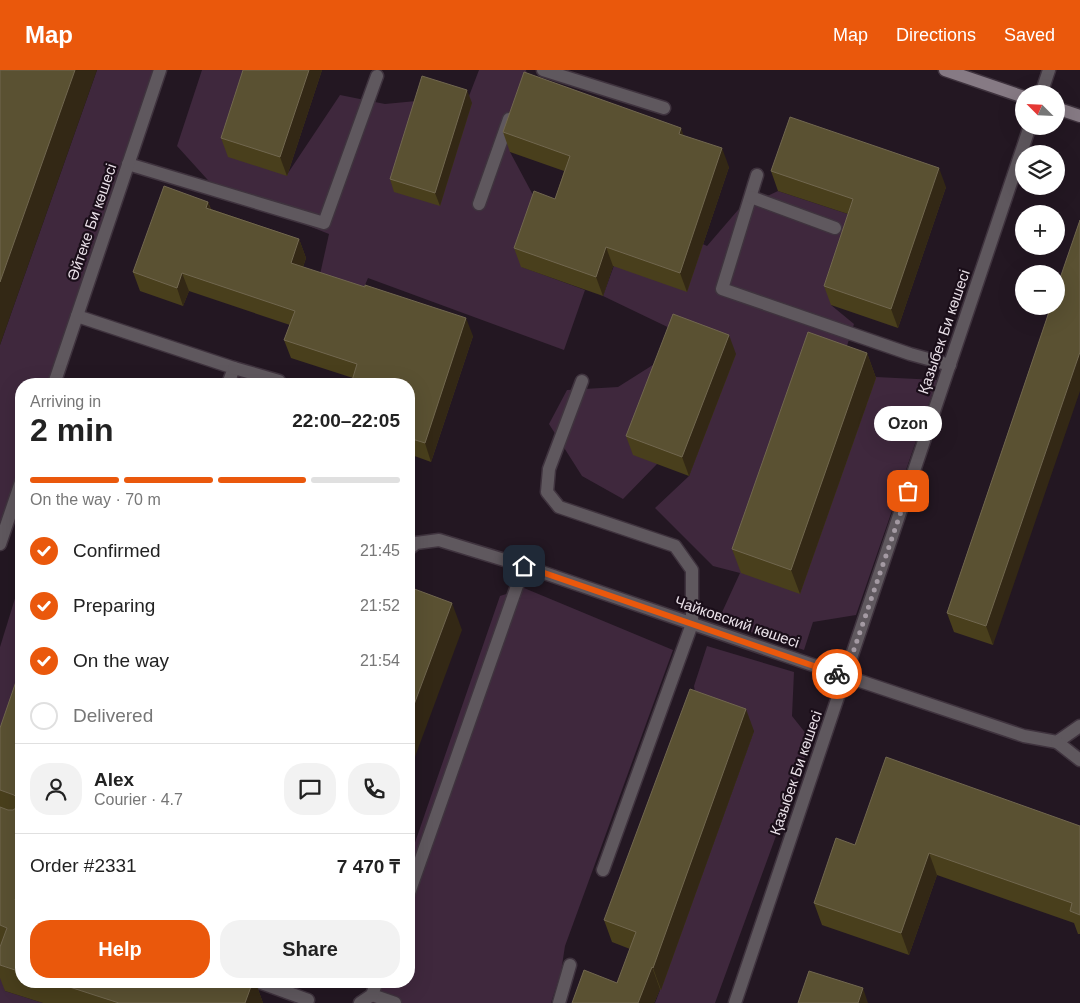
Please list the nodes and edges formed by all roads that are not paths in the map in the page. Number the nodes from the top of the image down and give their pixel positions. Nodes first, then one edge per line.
1 (160, 70) edge
2 (543, 70) edge
3 (945, 70) edge
4 (1049, 70) edge
5 (377, 76) dead end
6 (1045, 85) edge
7 (1015, 94) edge
8 (514, 106) edge
9 (664, 108) dead end
10 (1065, 111) edge
11 (1080, 116) edge
12 (1027, 135) edge
13 (128, 164) junction
14 (757, 175) dead end
15 (750, 198) junction
16 (480, 204) dead end
17 (835, 228) dead end
18 (77, 316) junction
19 (950, 365) junction
20 (234, 368) junction
21 (56, 378) edge
22 (230, 378) edge
23 (269, 378) edge
24 (582, 381) dead end
25 (15, 500) edge
26 (0, 544) edge
27 (415, 544) edge
28 (524, 566) junction
29 (692, 624) junction
30 (845, 676) junction
31 (1080, 726) edge
32 (1057, 742) junction
33 (1080, 760) edge
34 (603, 870) dead end
35 (415, 876) edge
36 (570, 965) dead end
37 (275, 988) edge
38 (374, 988) edge
39 (372, 995) junction
40 (307, 1003) edge
41 (360, 1003) edge
42 (395, 1003) edge
43 (559, 1003) edge
44 (735, 1003) edge

1 - 13 street, Әйтеке Би көшесі
2 - 9 street
3 - 7 main road
4 - 6 street
5 - 13 street
8 - 16 street
10 - 11 main road
12 - 19 street, Қазыбек Би көшесі
13 - 18 street, Әйтеке Би көшесі
14 - 15 street
15 - 17 street
15 - 19 street
18 - 20 street
18 - 21 street, Әйтеке Би көшесі
19 - 30 street, Қазыбек Би көшесі
20 - 22 street
20 - 23 street
24 - 29 street
25 - 26 street
27 - 28 street, Чайковский көшесі
28 - 29 street, Чайковский көшесі
28 - 35 street
29 - 30 street, Чайковский көшесі
29 - 34 street
30 - 32 street, Чайковский көшесі
30 - 44 street, Қазыбек Би көшесі
31 - 32 street
32 - 33 street
36 - 43 street
37 - 40 street
38 - 39 street
39 - 41 street
39 - 42 street

